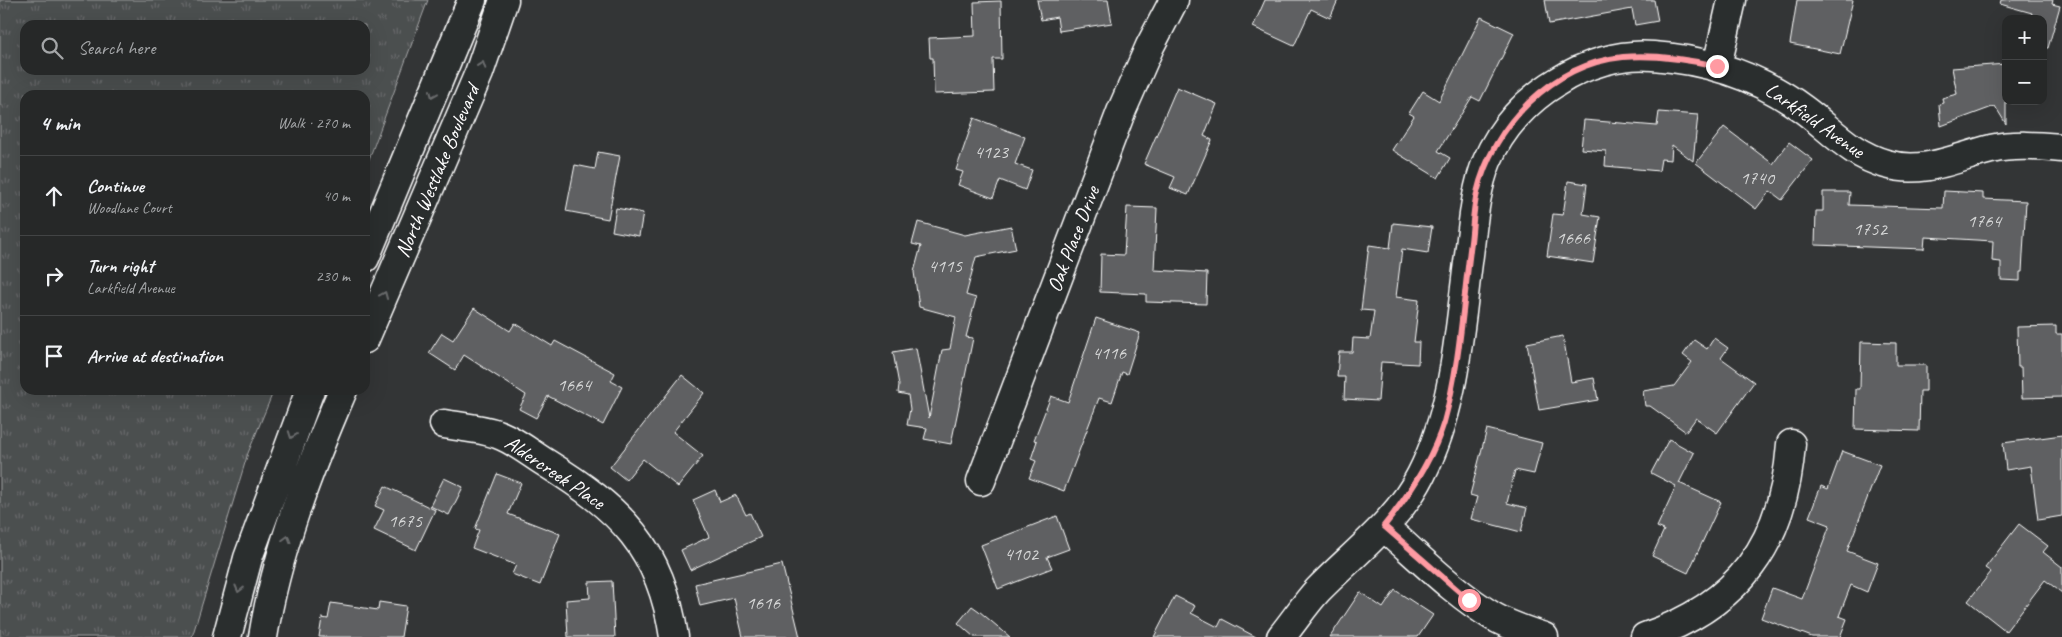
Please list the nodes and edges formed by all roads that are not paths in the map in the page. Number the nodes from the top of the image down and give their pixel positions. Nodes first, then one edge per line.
1 (472, 0) edge
2 (504, 0) edge
3 (1174, 0) edge
4 (1732, 0) edge
5 (1717, 66) junction
6 (2062, 148) edge
7 (370, 246) edge
8 (370, 327) edge
9 (308, 395) edge
10 (341, 395) edge
11 (444, 424) dead end
12 (1791, 444) dead end
13 (981, 481) dead end
14 (1384, 526) junction
15 (227, 637) edge
16 (263, 637) edge
17 (674, 637) edge
18 (1281, 637) edge
19 (1544, 637) edge
20 (1645, 637) edge

1 -> 7 street, North Westlake Boulevard
8 -> 2 street, North Westlake Boulevard
3 - 13 street, Oak Place Drive
4 - 5 street
5 - 6 street, Larkfield Avenue
5 - 14 street, Larkfield Avenue
9 -> 15 street
16 -> 10 street
11 - 17 street, Aldercreek Place
12 - 20 street
14 - 18 street, Larkfield Avenue
14 - 19 street

